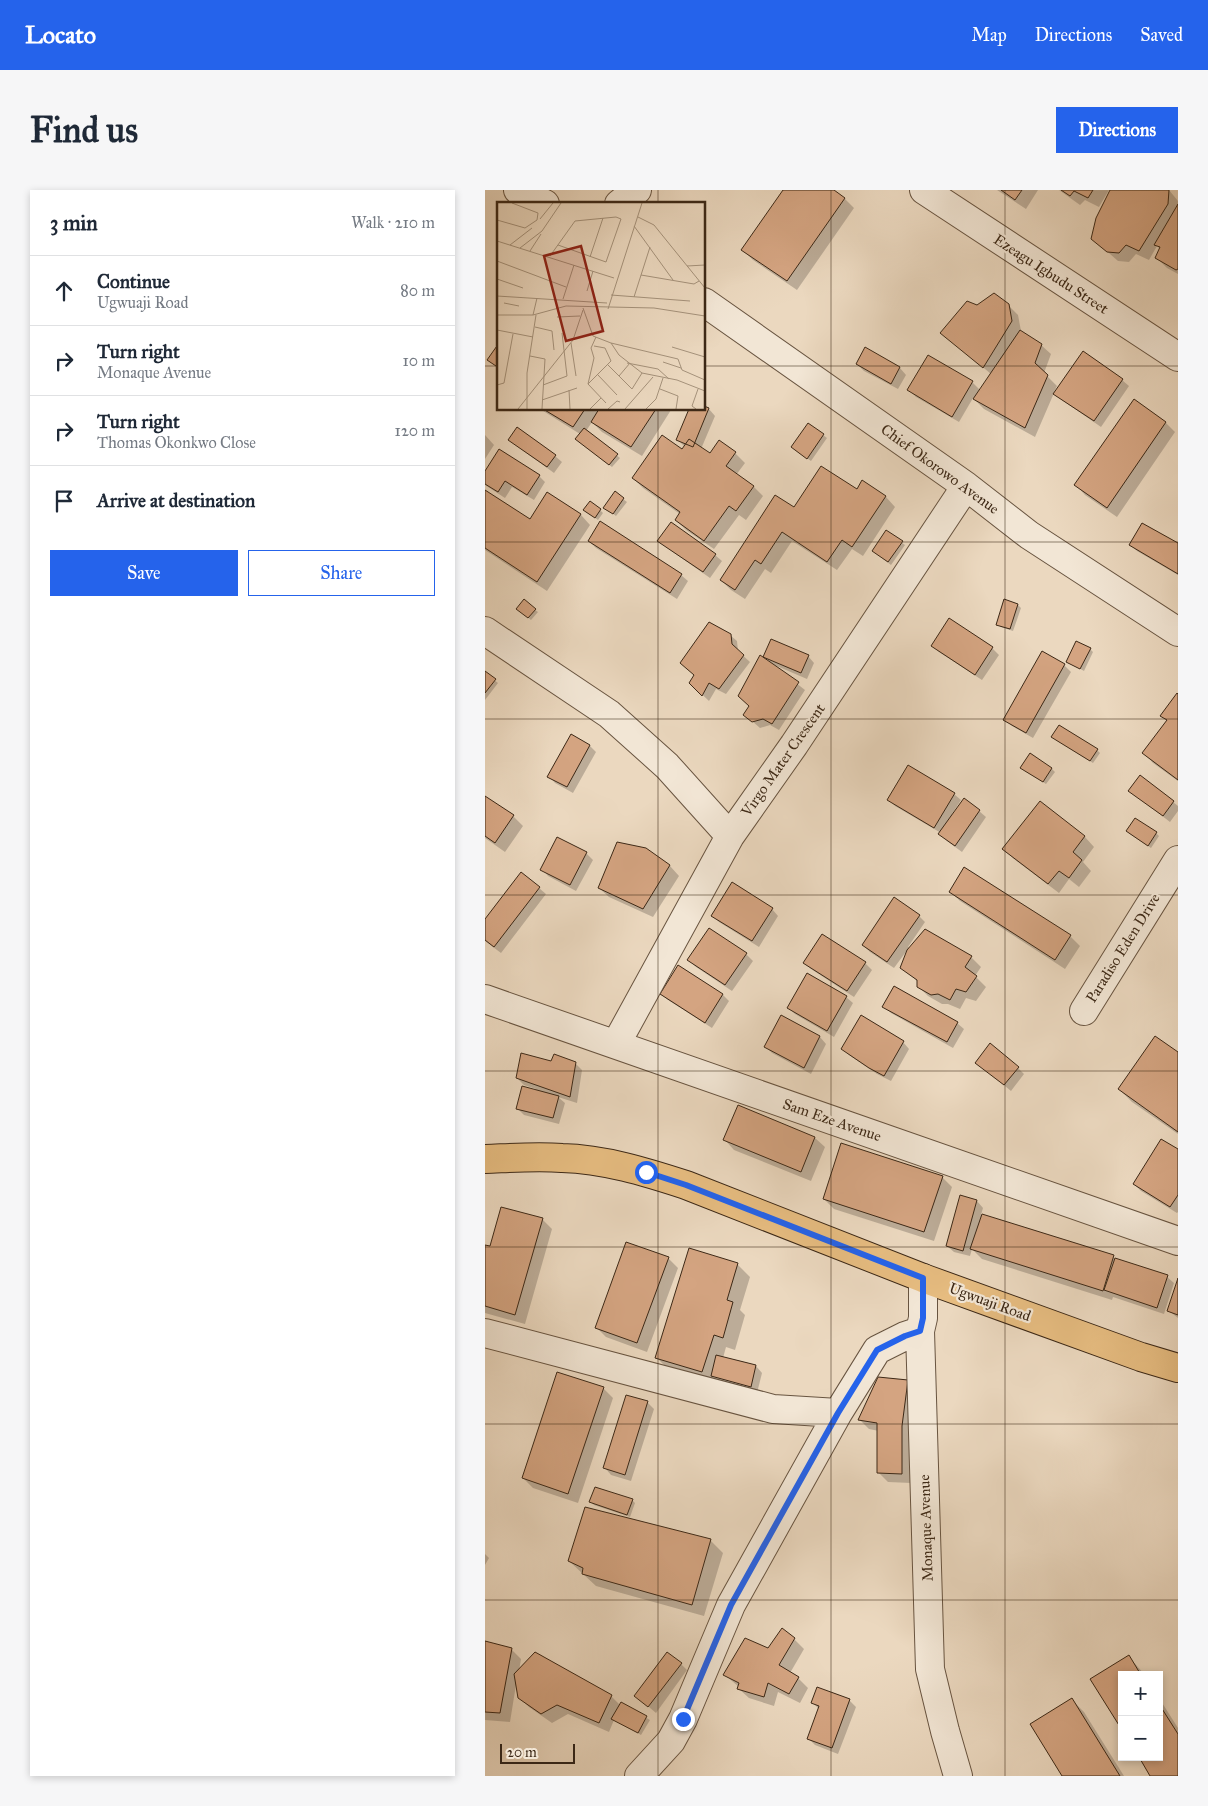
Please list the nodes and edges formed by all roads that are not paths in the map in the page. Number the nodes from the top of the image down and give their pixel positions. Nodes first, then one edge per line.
1 (518, 190) edge
2 (637, 190) edge
3 (924, 190) edge
4 (541, 202) edge
5 (622, 202) edge
6 (705, 303) edge
7 (1178, 357) edge
8 (966, 486) junction
9 (485, 632) edge
10 (1178, 632) edge
11 (730, 836) junction
12 (1178, 860) edge
13 (485, 999) edge
14 (1084, 1011) dead end
15 (616, 1044) junction
16 (485, 1159) edge
17 (1178, 1241) edge
18 (923, 1278) junction
19 (920, 1331) junction
20 (485, 1333) edge
21 (1178, 1368) edge
22 (838, 1413) junction
23 (639, 1776) edge
24 (958, 1776) edge

1 - 4 street
2 - 5 street
3 - 7 street, Ezeagu Igbudu Street
6 - 8 street, Chief Okorowo Avenue
8 - 10 street, Chief Okorowo Avenue
8 - 11 street, Virgo Mater Crescent
9 - 11 street
11 - 15 street, Virgo Mater Crescent
12 - 14 street, Paradiso Eden Drive
13 - 15 street, Sam Eze Avenue
15 - 17 street, Sam Eze Avenue
16 - 18 main road, Ugwuaji Road
18 - 19 street, Monaque Avenue
18 - 21 main road, Ugwuaji Road
19 - 22 street
19 - 24 street, Monaque Avenue
20 - 22 street
22 - 23 street

